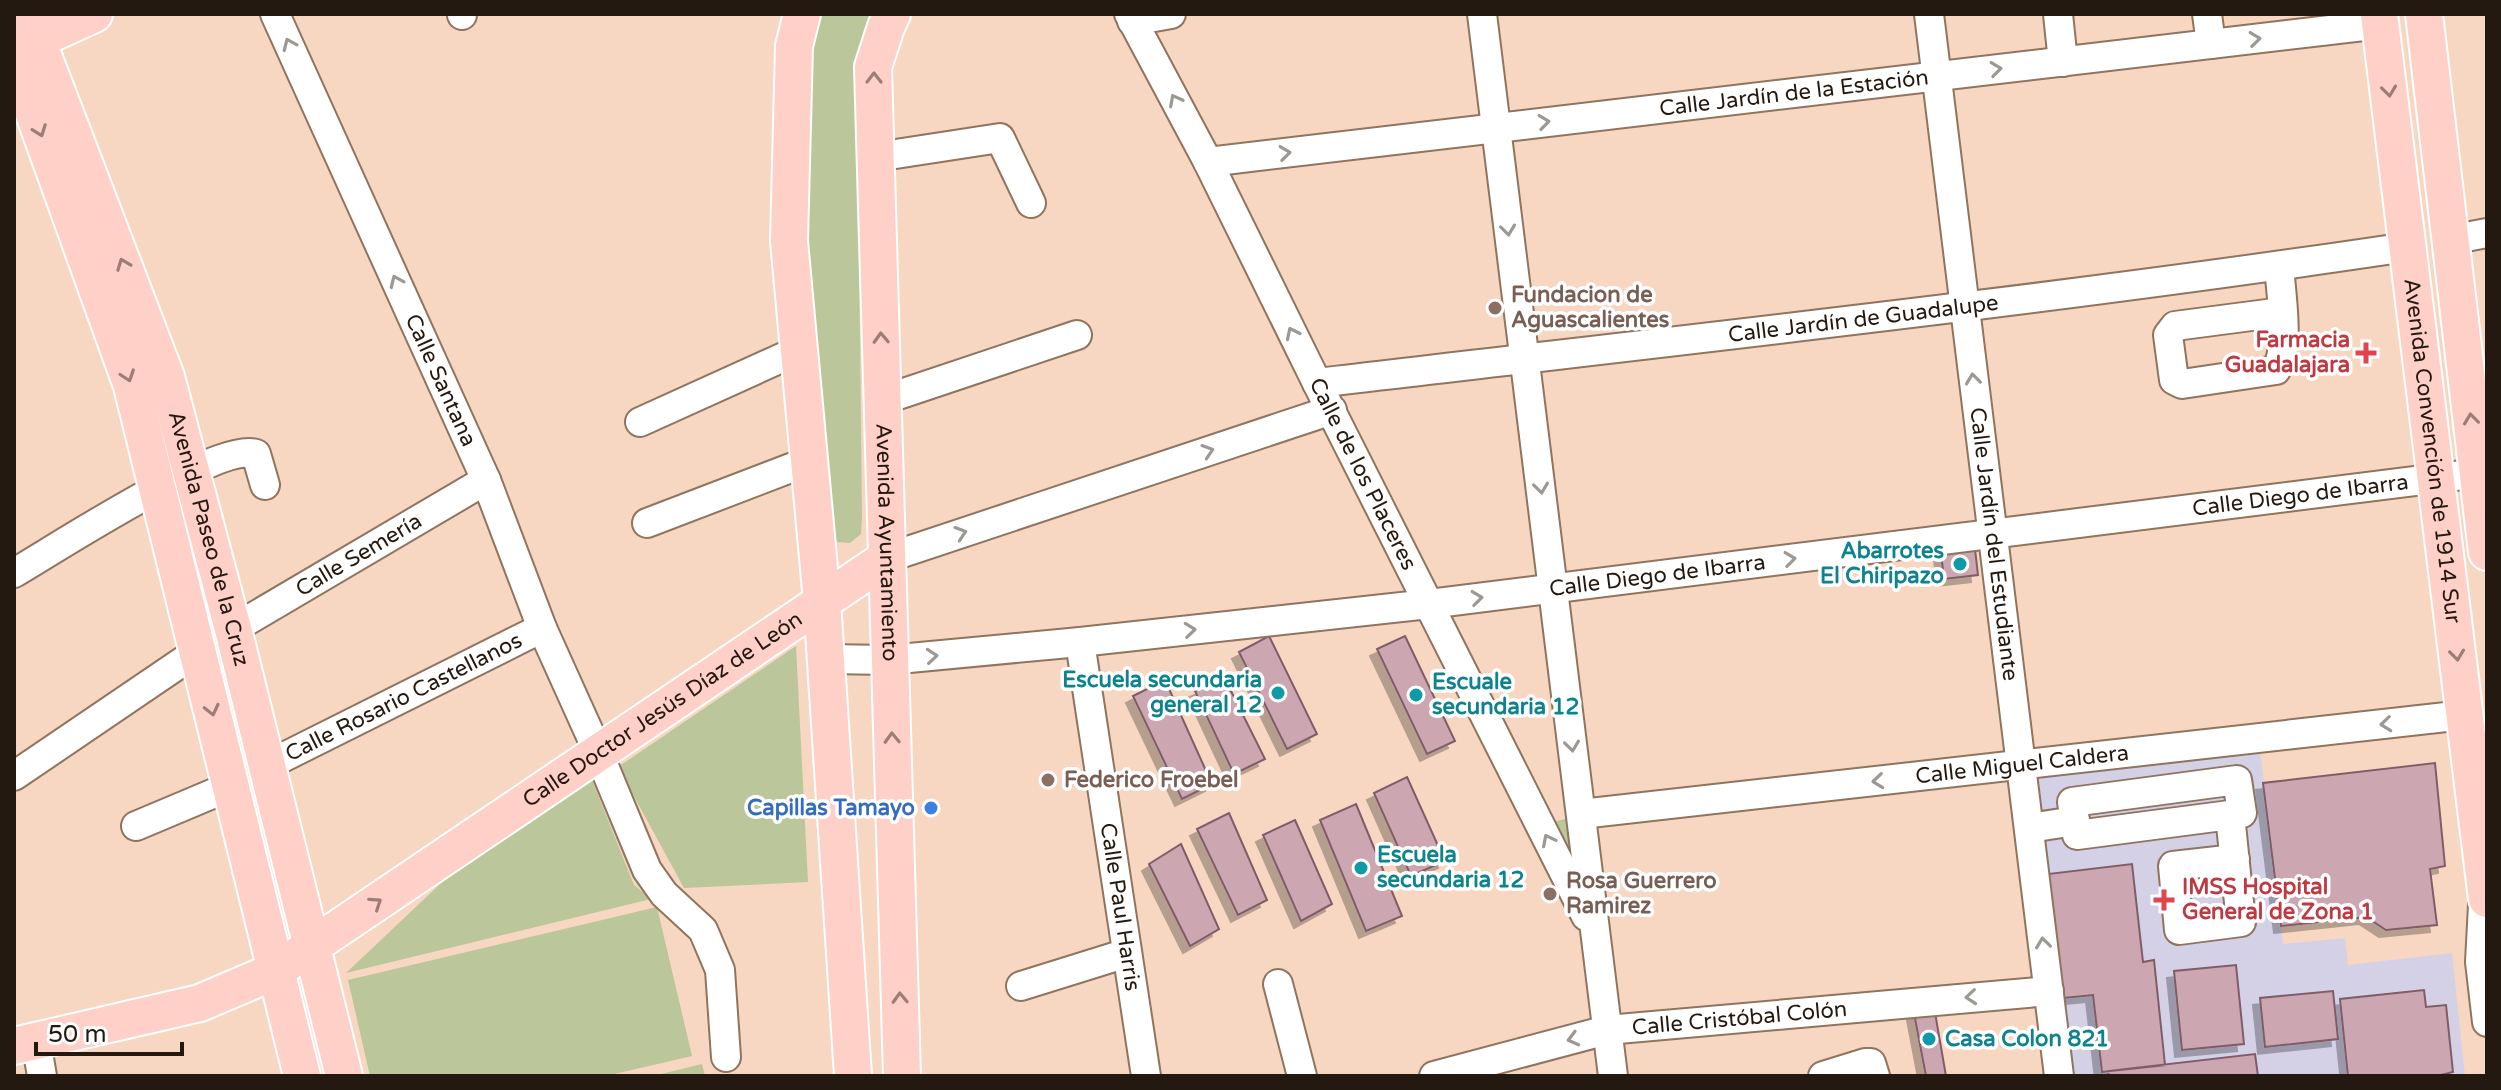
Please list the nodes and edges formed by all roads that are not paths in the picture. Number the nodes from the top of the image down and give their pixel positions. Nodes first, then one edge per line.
1 (94, 14) edge
2 (275, 14) edge
3 (802, 14) edge
4 (892, 14) edge
5 (1171, 14) edge
6 (1482, 14) edge
7 (1929, 14) edge
8 (2058, 14) edge
9 (2207, 14) edge
10 (2424, 14) edge
11 (1131, 17) edge
12 (2380, 19) edge
13 (23, 41) edge
14 (2211, 44) junction
15 (2063, 62) junction
16 (1936, 76) junction
17 (1495, 128) junction
18 (876, 157) junction
19 (1208, 162) junction
20 (1031, 203) dead end
21 (2487, 233) edge
22 (2450, 240) junction
23 (2407, 247) junction
24 (2279, 266) junction
25 (1965, 307) junction
26 (2282, 312) dead end
27 (1077, 335) dead end
28 (799, 350) junction
29 (1525, 359) junction
30 (2477, 374) edge
31 (1317, 383) junction
32 (883, 400) junction
33 (1332, 410) junction
34 (640, 422) dead end
35 (809, 461) junction
36 (189, 471) junction
37 (2482, 473) edge
38 (486, 480) junction
39 (2435, 480) junction
40 (265, 485) dead end
41 (158, 489) junction
42 (647, 523) dead end
43 (1992, 534) junction
44 (2487, 552) edge
45 (887, 558) junction
46 (14, 573) edge
47 (1553, 589) junction
48 (822, 601) junction
49 (1429, 604) junction
50 (542, 628) junction
51 (233, 629) junction
52 (1080, 642) junction
53 (198, 651) junction
54 (826, 659) junction
55 (888, 660) junction
56 (2464, 715) junction
57 (598, 752) junction
58 (2021, 765) junction
59 (266, 766) junction
60 (14, 776) edge
61 (231, 786) junction
62 (1581, 814) junction
63 (136, 826) dead end
64 (2029, 828) junction
65 (2235, 859) dead end
66 (2486, 893) edge
67 (1595, 934) junction
68 (312, 947) junction
69 (1127, 953) junction
70 (275, 971) junction
71 (1278, 984) dead end
72 (1021, 986) dead end
73 (2049, 991) junction
74 (2487, 1022) edge
75 (1607, 1030) junction
76 (25, 1044) edge
77 (726, 1057) dead end
78 (42, 1076) edge
79 (302, 1076) edge
80 (344, 1076) edge
81 (853, 1076) edge
82 (902, 1076) edge
83 (1146, 1076) edge
84 (1302, 1076) edge
85 (1434, 1076) edge
86 (1613, 1076) edge
87 (1823, 1076) edge
88 (1875, 1076) edge
89 (2059, 1076) edge

1 - 13 main road
38 -> 2 street, Calle Santana
3 - 28 main road
18 -> 4 main road, Avenida Ayuntamiento
5 - 11 street
6 - 17 street
7 - 16 street, Calle Jardín del Estudiante
8 - 15 street
9 - 14 street
10 - 22 main road, Avenida Convención de 1914 Sur
19 -> 11 street, Calle de los Placeres
14 -> 12 street, Calle Jardín de la Estación
12 -> 23 main road, Avenida Convención de 1914 Sur
36 -> 13 main road, Avenida Paseo de la Cruz
13 -> 41 main road, Avenida Paseo de la Cruz
14 - 15 street, Calle Jardín de la Estación
16 -> 15 street, Calle Jardín de la Estación
17 -> 16 street, Calle Jardín de la Estación
16 - 25 street, Calle Jardín del Estudiante
19 -> 17 street, Calle Jardín de la Estación
17 -> 29 street
18 - 20 street
32 -> 18 main road, Avenida Ayuntamiento
31 -> 19 street, Calle de los Placeres
21 - 22 street
22 - 30 main road, Avenida Convención de 1914 Sur
23 - 24 street, Calle Jardín de Guadalupe
23 - 39 main road, Avenida Convención de 1914 Sur
24 - 25 street, Calle Jardín de Guadalupe
24 - 26 street
25 - 29 street, Calle Jardín de Guadalupe
43 -> 25 street, Calle Jardín del Estudiante
27 - 32 street
28 - 34 street
28 - 35 main road
29 - 31 street, Calle Jardín de Guadalupe
29 -> 47 street
37 -> 30 main road, Avenida Convención de 1914 Sur
31 - 33 street, Calle de los Placeres
32 - 45 main road, Avenida Ayuntamiento
45 -> 33 street, Calle Doctor Jesús Díaz de León
33 - 49 street, Calle de los Placeres
35 - 42 street
35 - 48 main road
36 - 40 street
36 - 41 street
36 - 51 main road, Avenida Paseo de la Cruz
37 - 39 street, Calle Diego de Ibarra
37 - 44 main road, Avenida Convención de 1914 Sur
38 - 50 street, Calle Santana
38 - 51 street, Calle Semería
39 - 43 street, Calle Diego de Ibarra
39 -> 56 main road, Avenida Convención de 1914 Sur
41 - 46 street
41 - 53 main road, Avenida Paseo de la Cruz
47 -> 43 street, Calle Diego de Ibarra
43 - 58 street, Calle Jardín del Estudiante
45 - 48 main road, Calle Doctor Jesús Díaz de León
45 - 55 main road, Avenida Ayuntamiento
49 -> 47 street, Calle Diego de Ibarra
47 -> 62 street
48 - 54 main road
48 - 57 main road, Calle Doctor Jesús Díaz de León
52 -> 49 street, Calle Diego de Ibarra
67 -> 49 street, Calle de los Placeres
50 - 57 street, Calle Santana
50 - 59 street, Calle Rosario Castellanos
51 - 59 main road, Avenida Paseo de la Cruz
55 -> 52 street, Calle Diego de Ibarra
52 - 69 street, Calle Paul Harris
53 - 60 street
53 -> 61 main road, Avenida Paseo de la Cruz
54 - 55 street, Calle Diego de Ibarra
54 - 81 main road
82 -> 55 main road, Avenida Ayuntamiento
56 -> 58 street, Calle Miguel Caldera
56 - 66 main road, Avenida Convención de 1914 Sur
68 -> 57 main road, Calle Doctor Jesús Díaz de León
57 - 77 street, Calle Santana
58 -> 62 street, Calle Miguel Caldera
58 - 64 street, Calle Jardín del Estudiante
59 - 68 main road, Avenida Paseo de la Cruz
61 - 63 street
61 - 70 main road, Avenida Paseo de la Cruz
62 - 67 street
64 - 65 street
73 -> 64 street, Calle Jardín del Estudiante
66 - 74 street, Avenida Convención de 1914 Sur
67 - 75 street
68 - 70 main road, Calle Doctor Jesús Díaz de León
68 - 80 main road, Avenida Paseo de la Cruz
69 - 72 street
69 - 83 street, Calle Paul Harris
70 - 76 main road, Calle Doctor Jesús Díaz de León
70 - 79 main road, Avenida Paseo de la Cruz
71 - 84 street
73 -> 75 street, Calle Cristóbal Colón
73 - 89 street, Calle Jardín del Estudiante
75 -> 85 street, Calle Cristóbal Colón
75 - 86 street
76 - 78 street
87 - 88 street

